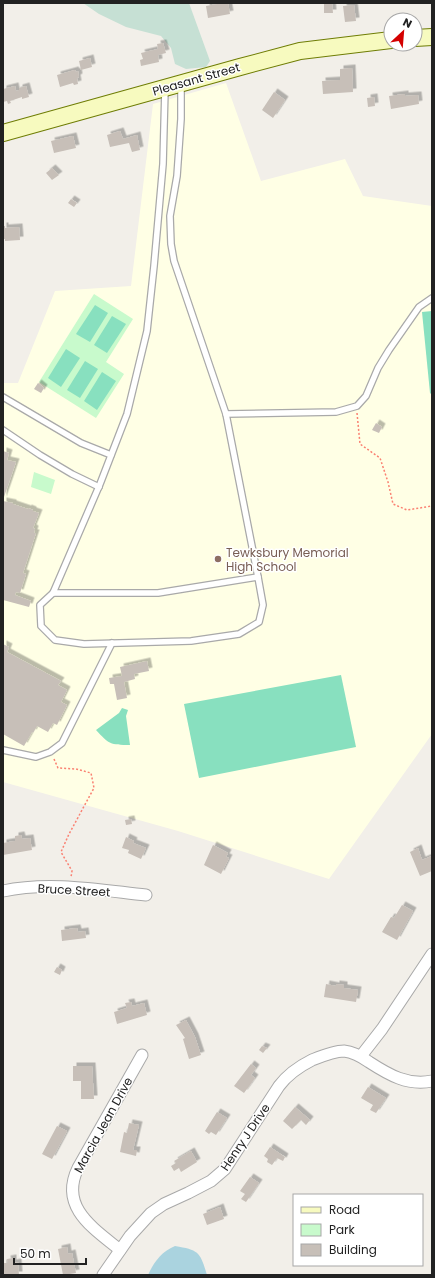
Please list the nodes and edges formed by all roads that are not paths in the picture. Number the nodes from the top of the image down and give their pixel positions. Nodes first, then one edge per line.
1 (383, 41) edge
2 (181, 84) junction
3 (165, 88) junction
4 (3, 134) edge
5 (432, 298) edge
6 (3, 397) edge
7 (226, 414) junction
8 (3, 430) edge
9 (111, 455) junction
10 (99, 487) junction
11 (258, 578) junction
12 (53, 593) junction
13 (112, 643) junction
14 (3, 750) edge
15 (3, 891) edge
16 (146, 896) dead end
17 (432, 954) edge
18 (142, 1055) dead end
19 (360, 1056) junction
20 (432, 1081) edge
21 (120, 1250) junction
22 (103, 1275) edge

1 - 2 main road, Pleasant Street
2 - 3 main road, Pleasant Street
2 - 7 lane
3 - 4 main road, Pleasant Street
3 - 9 lane
5 - 7 lane
6 - 9 lane
7 - 11 lane
8 - 10 lane
9 - 10 lane
10 - 12 lane
11 - 12 lane
11 - 13 lane
12 - 13 lane
13 - 14 lane
15 - 16 street, Bruce Street
17 - 19 street
18 - 21 street, Marcia Jean Drive
19 - 20 street, Henry J Drive
19 - 21 street, Henry J Drive
21 - 22 street, Henry J Drive

